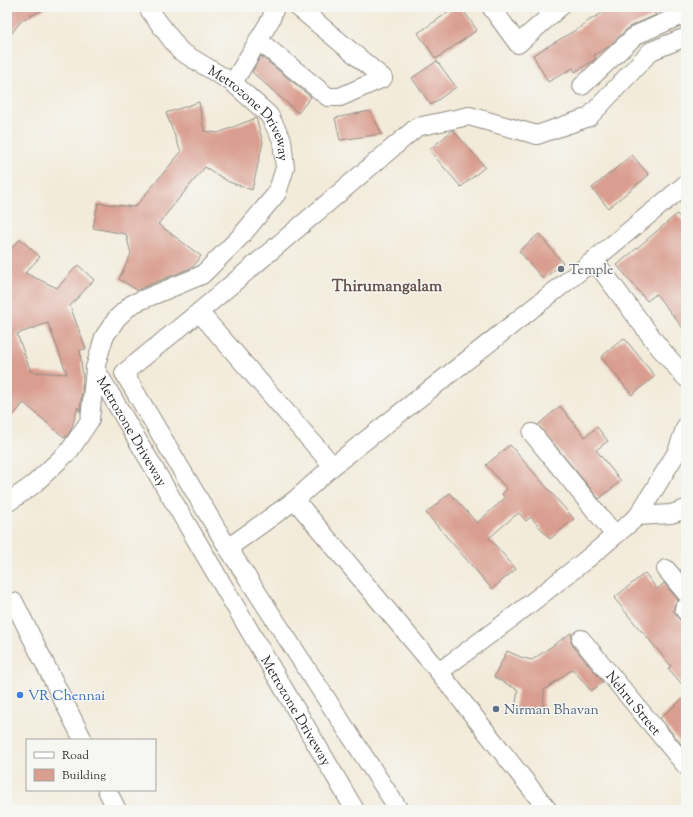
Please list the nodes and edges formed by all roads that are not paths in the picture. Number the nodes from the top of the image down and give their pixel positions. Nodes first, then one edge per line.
1 (148, 7) edge
2 (275, 7) edge
3 (298, 7) edge
4 (492, 7) edge
5 (560, 7) edge
6 (686, 16) edge
7 (686, 37) edge
8 (258, 40) junction
9 (233, 83) junction
10 (582, 86) dead end
11 (686, 184) edge
12 (594, 260) junction
13 (200, 312) junction
14 (95, 368) junction
15 (686, 378) edge
16 (686, 426) edge
17 (532, 433) dead end
18 (333, 466) junction
19 (294, 500) junction
20 (7, 503) edge
21 (686, 509) edge
22 (638, 516) junction
23 (615, 535) junction
24 (228, 548) junction
25 (666, 569) dead end
26 (14, 602) dead end
27 (685, 605) edge
28 (581, 639) dead end
29 (439, 672) junction
30 (82, 739) edge
31 (686, 766) edge
32 (108, 791) edge
33 (117, 810) edge
34 (355, 810) edge
35 (399, 810) edge
36 (548, 810) edge

1 - 9 street, Metrozone Driveway
2 - 8 street
3 - 8 street
4 - 5 street
6 - 10 street
7 - 13 street
8 - 9 street
9 - 14 street, Metrozone Driveway
11 - 12 street
12 - 15 street
12 - 18 street
13 - 18 street
13 - 24 street
14 - 20 street
14 - 34 street, Metrozone Driveway
16 - 22 street
17 - 23 street
18 - 19 street
19 - 24 street
19 - 29 street
21 - 22 street
22 - 23 street
23 - 29 street
24 - 35 street
25 - 27 street
26 - 30 street
28 - 31 street, Nehru Street
29 - 36 street
32 - 33 street

